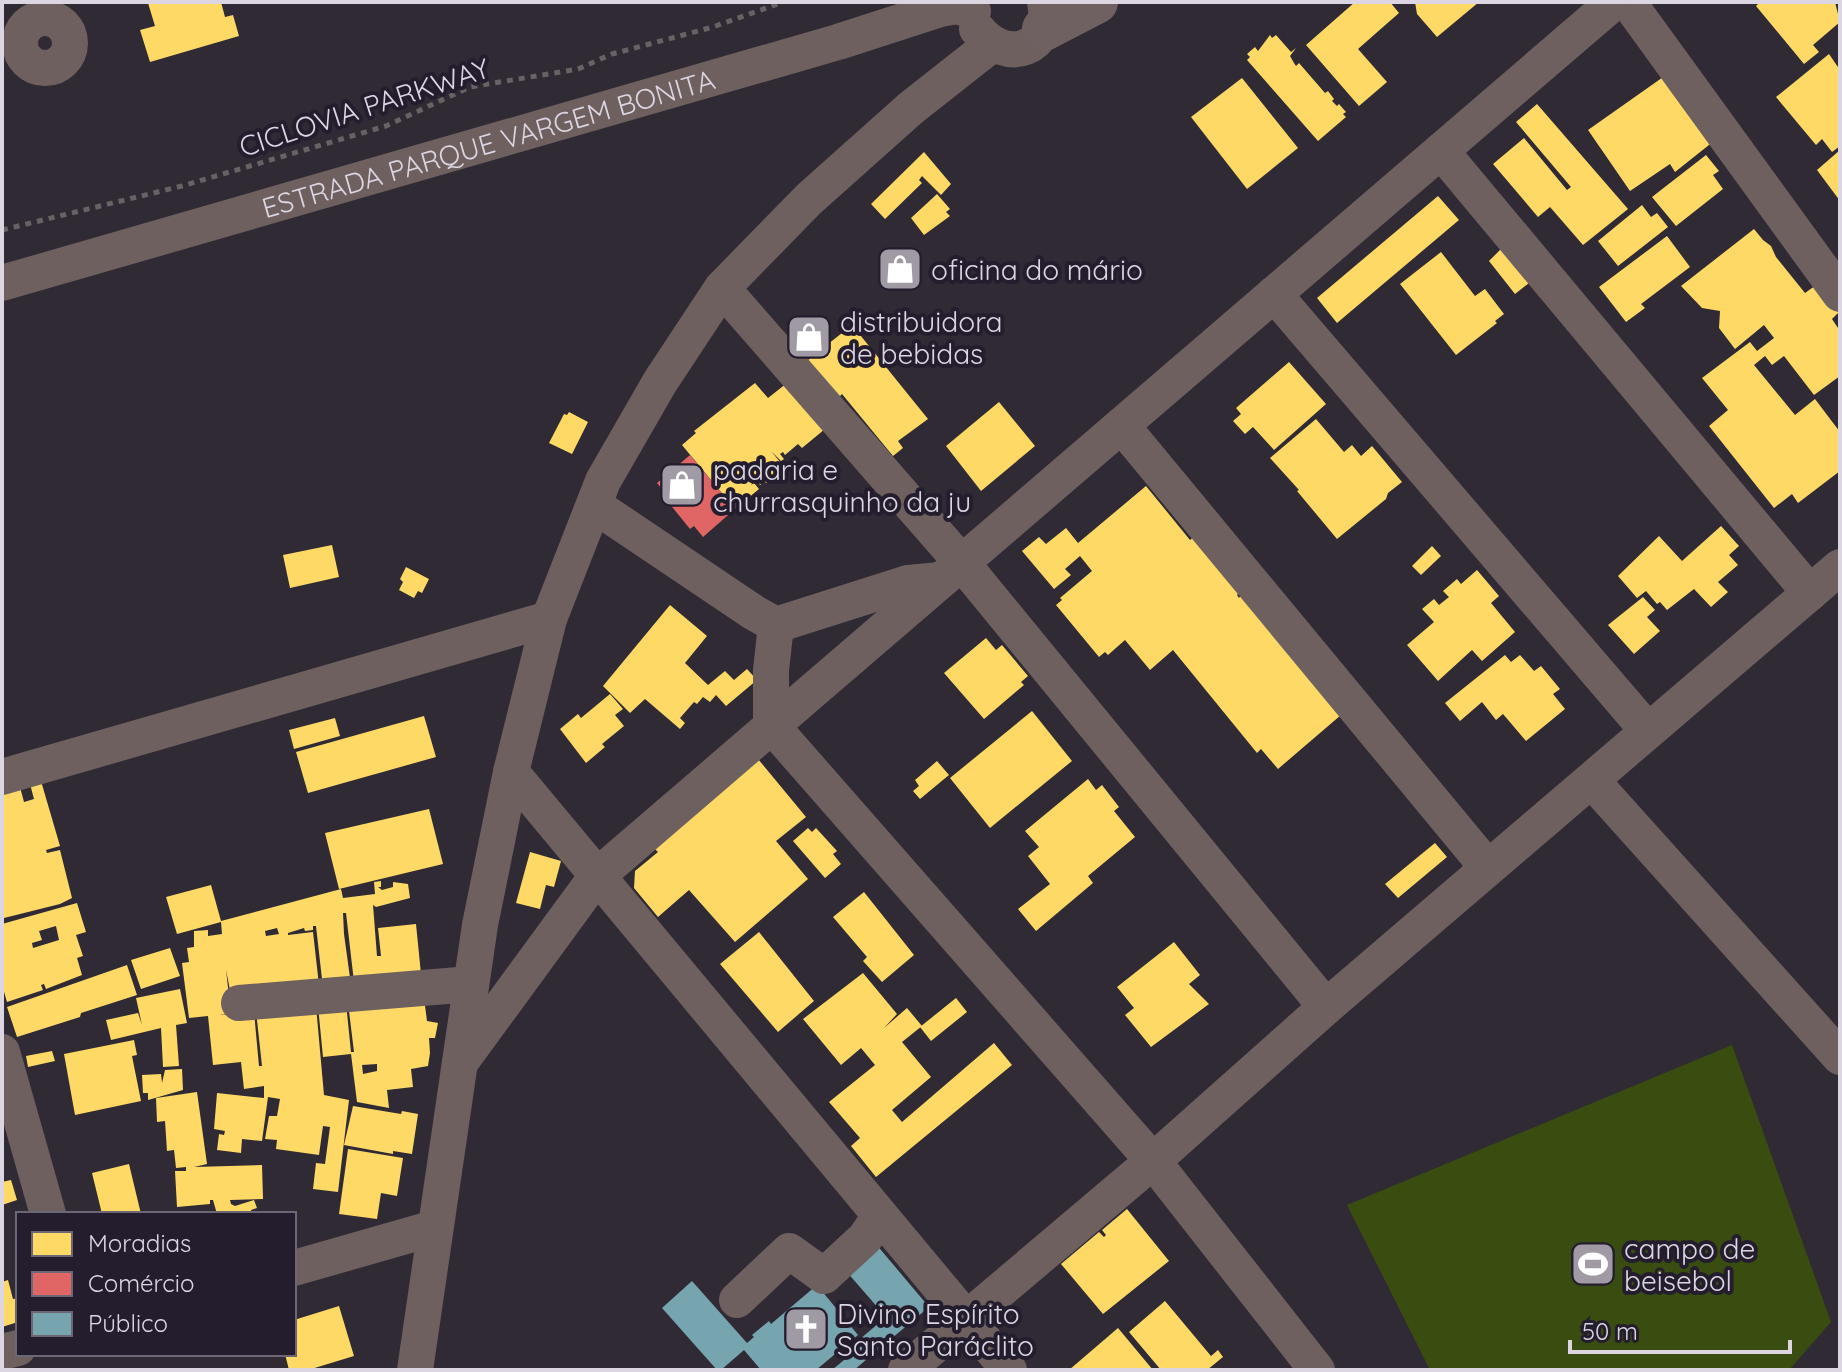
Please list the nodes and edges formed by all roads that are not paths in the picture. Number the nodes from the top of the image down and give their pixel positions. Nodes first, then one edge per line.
1 (1096, 2) edge
2 (1614, 2) edge
3 (1628, 2) edge
4 (974, 6) edge
5 (1044, 16) edge
6 (991, 45) junction
7 (1441, 151) junction
8 (2, 283) edge
9 (722, 288) junction
10 (1274, 294) junction
11 (1840, 294) edge
12 (1122, 426) junction
13 (594, 505) junction
14 (1840, 567) edge
15 (952, 571) junction
16 (1810, 593) junction
17 (549, 619) junction
18 (776, 625) junction
19 (771, 725) junction
20 (1648, 731) junction
21 (511, 772) junction
22 (2, 777) edge
23 (1593, 782) junction
24 (1488, 868) junction
25 (596, 877) junction
26 (471, 984) junction
27 (239, 1003) dead end
28 (1326, 1007) junction
29 (2, 1052) edge
30 (1840, 1057) edge
31 (460, 1063) junction
32 (1153, 1161) junction
33 (47, 1212) edge
34 (880, 1216) junction
35 (434, 1228) junction
36 (296, 1267) edge
37 (737, 1300) dead end
38 (967, 1320) junction
39 (415, 1370) edge
40 (906, 1370) edge
41 (1009, 1370) edge
42 (1317, 1370) edge

1 - 5 main road
2 - 7 street
3 - 11 street
4 - 6 street
4 - 8 street, ESTRADA PARQUE VARGEM BONITA
5 - 6 street
6 - 9 street
7 - 10 street
7 - 16 street
9 - 13 street
9 - 15 street
10 - 12 street
10 - 20 street
12 - 15 street
12 - 24 street
13 - 17 street
13 - 18 street
14 - 16 street
15 - 18 street
15 - 19 street
15 - 28 street
16 - 20 street
17 - 21 street
17 - 22 street
18 - 19 street
19 - 25 street
19 - 32 street
20 - 23 street
21 - 25 street
21 - 26 street
23 - 24 street
23 - 30 street
24 - 28 street
25 - 31 street
25 - 34 street
26 - 27 street
26 - 31 street
28 - 32 street
29 - 33 street
31 - 35 street
32 - 38 street
32 - 42 street
34 - 37 street
34 - 38 street
35 - 36 street
35 - 39 street
38 - 40 street
38 - 41 street

